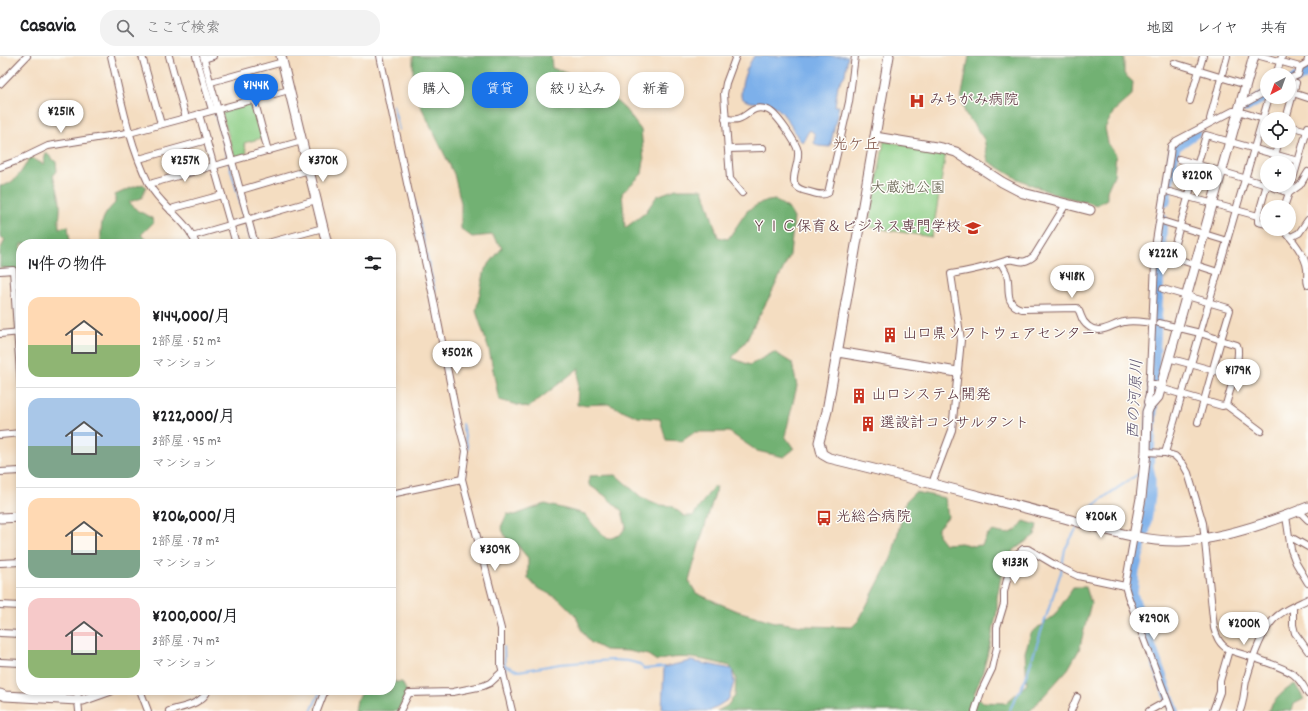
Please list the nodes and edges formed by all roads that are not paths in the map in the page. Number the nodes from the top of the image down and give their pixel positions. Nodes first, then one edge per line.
1 (27, 56) edge
2 (119, 56) edge
3 (142, 56) edge
4 (169, 56) edge
5 (196, 56) edge
6 (213, 56) edge
7 (380, 56) edge
8 (736, 56) edge
9 (855, 56) edge
10 (889, 56) edge
11 (1203, 56) edge
12 (1227, 56) edge
13 (1254, 56) edge
14 (1260, 56) edge
15 (111, 57) edge
16 (204, 57) edge
17 (282, 59) edge
18 (1281, 59) edge
19 (1308, 59) edge
20 (1174, 63) dead end
21 (1300, 67) junction
22 (1198, 71) junction
23 (1296, 75) edge
24 (1221, 78) junction
25 (211, 82) junction
26 (0, 84) edge
27 (1246, 85) junction
28 (289, 90) junction
29 (1260, 95) edge
30 (1296, 95) edge
31 (1308, 98) edge
32 (254, 99) junction
33 (1190, 101) dead end
34 (1239, 107) junction
35 (215, 109) junction
36 (199, 114) junction
37 (1260, 117) edge
38 (186, 118) junction
39 (725, 119) junction
40 (1211, 122) junction
41 (161, 124) junction
42 (1296, 127) edge
43 (1308, 129) edge
44 (129, 132) junction
45 (1260, 132) edge
46 (875, 137) junction
47 (207, 140) junction
48 (302, 141) junction
49 (1230, 141) junction
50 (763, 148) dead end
51 (1254, 148) junction
52 (1277, 148) edge
53 (728, 149) junction
54 (268, 150) junction
55 (1276, 154) junction
56 (139, 159) junction
57 (1179, 159) dead end
58 (232, 161) junction
59 (1298, 161) junction
60 (1198, 164) junction
61 (214, 165) junction
62 (0, 166) edge
63 (309, 170) junction
64 (1222, 171) junction
65 (1308, 172) edge
66 (1245, 178) junction
67 (1260, 183) edge
68 (150, 185) junction
69 (240, 190) junction
70 (1170, 192) dead end
71 (1265, 192) edge
72 (1284, 192) edge
73 (742, 193) dead end
74 (1289, 194) junction
75 (222, 195) junction
76 (1189, 196) junction
77 (316, 200) junction
78 (1287, 200) edge
79 (1212, 203) junction
80 (1066, 204) junction
81 (1090, 210) dead end
82 (1236, 210) junction
83 (171, 211) junction
84 (1258, 216) junction
85 (249, 220) junction
86 (1308, 220) edge
87 (1165, 222) dead end
88 (1260, 222) edge
89 (231, 224) junction
90 (1180, 227) junction
91 (323, 228) junction
92 (1204, 234) junction
93 (1291, 237) joint
94 (192, 239) edge
95 (197, 239) edge
96 (235, 239) edge
97 (254, 239) edge
98 (282, 239) edge
99 (326, 239) edge
100 (1227, 241) junction
101 (1001, 263) junction
102 (1195, 264) junction
103 (1307, 265) edge
104 (0, 271) edge
105 (1218, 272) junction
106 (1308, 285) edge
107 (1163, 289) dead end
108 (1186, 296) junction
109 (16, 301) edge
110 (1209, 302) junction
111 (1152, 323) junction
112 (1159, 323) dead end
113 (1177, 328) junction
114 (16, 332) edge
115 (0, 334) edge
116 (1200, 334) junction
117 (1221, 340) junction
118 (838, 352) junction
119 (1168, 358) junction
120 (1191, 364) junction
121 (1212, 370) junction
122 (958, 372) junction
123 (1234, 376) junction
124 (1154, 385) junction
125 (1183, 395) junction
126 (1204, 400) junction
127 (1226, 405) junction
128 (1198, 422) dead end
129 (1261, 431) dead end
130 (16, 433) edge
131 (0, 435) edge
132 (1146, 452) junction
133 (1165, 453) junction
134 (16, 471) edge
135 (0, 472) edge
136 (462, 479) junction
137 (933, 485) junction
138 (396, 493) edge
139 (1308, 507) edge
140 (1299, 511) junction
141 (1286, 516) junction
142 (16, 517) edge
143 (0, 518) edge
144 (1308, 520) edge
145 (1134, 536) junction
146 (1205, 538) junction
147 (1290, 538) junction
148 (1308, 547) edge
149 (16, 562) edge
150 (0, 563) edge
151 (1308, 583) edge
152 (1126, 586) junction
153 (1308, 599) edge
154 (0, 605) edge
155 (16, 606) edge
156 (1293, 607) junction
157 (0, 633) edge
158 (16, 634) edge
159 (1229, 650) junction
160 (1308, 651) edge
161 (1253, 659) junction
162 (0, 662) edge
163 (16, 663) edge
164 (503, 671) junction
165 (0, 694) edge
166 (1308, 694) edge
167 (78, 695) edge
168 (97, 695) edge
169 (142, 695) edge
170 (206, 695) edge
171 (323, 695) edge
172 (1077, 697) dead end
173 (78, 700) junction
174 (1166, 701) junction
175 (79, 711) edge
176 (148, 711) edge
177 (169, 711) edge
178 (317, 711) edge
179 (400, 711) edge
180 (512, 711) edge
181 (975, 711) edge
182 (1071, 711) edge
183 (1150, 711) edge
184 (1171, 711) edge
185 (1213, 711) edge
186 (1240, 711) edge

1 - 26 street
2 - 15 street
3 - 41 street
4 - 38 street
5 - 35 street
6 - 16 street
7 - 136 street
8 - 39 street
9 - 39 street
10 - 46 street
11 - 22 street
12 - 24 street
13 - 27 street
14 - 18 street
15 - 44 street
16 - 25 street
17 - 25 street
17 - 28 street
18 - 21 street
19 - 21 street
20 - 22 street
21 - 23 street
22 - 24 street
22 - 33 street
24 - 27 street
24 - 40 street
25 - 35 street
27 - 34 street
28 - 32 street
28 - 48 street
29 - 34 street
30 - 31 street
32 - 35 street
32 - 54 street
34 - 37 street
34 - 40 street
34 - 49 street
35 - 36 street
35 - 58 street
36 - 38 street
36 - 47 street
38 - 41 street
39 - 53 street
40 - 111 street
41 - 44 street
42 - 43 street
43 - 59 street
44 - 56 street
44 - 62 street
45 - 51 street
46 - 80 street
46 - 118 street
47 - 56 street
47 - 61 street
48 - 54 street
48 - 63 street
49 - 51 street
49 - 60 street
49 - 64 street
50 - 53 street
51 - 55 street
51 - 66 street
52 - 55 street
53 - 73 street
54 - 58 street
55 - 59 street
56 - 68 street
57 - 60 street
58 - 61 street
58 - 69 street
59 - 74 street
60 - 64 street
60 - 76 street
61 - 68 street
61 - 75 street
63 - 69 street
63 - 77 street
64 - 66 street
64 - 79 street
65 - 74 street
66 - 67 street
66 - 82 street
68 - 83 street
69 - 85 street
70 - 76 street
71 - 84 street
72 - 74 street
74 - 78 street
75 - 83 street
75 - 89 street
76 - 79 street
76 - 90 street
77 - 85 street
77 - 91 street
79 - 82 street
79 - 92 street
80 - 81 street
80 - 101 street
82 - 84 street
82 - 100 street
83 - 94 street
84 - 88 street
85 - 89 street
85 - 97 street
86 - 93 street
87 - 90 street
89 - 95 street
89 - 96 street
90 - 92 street
90 - 102 street
91 - 98 street
91 - 99 street
92 - 100 street
92 - 102 street
93 - 103 street
100 - 105 street
101 - 111 street
101 - 122 street
102 - 105 street
102 - 108 street
103 - 106 street
104 - 109 street
105 - 110 street
107 - 108 street
108 - 110 street
108 - 113 street
110 - 116 street
110 - 117 street
111 - 124 street
112 - 113 street
113 - 116 street
113 - 119 street
114 - 115 street
116 - 117 street
116 - 120 street
117 - 121 street
117 - 123 street
118 - 122 street
118 - 137 street
119 - 120 street
119 - 124 street
120 - 121 street
120 - 125 street
121 - 123 street
121 - 126 street
122 - 137 street
123 - 127 street
124 - 125 street
124 - 132 street
125 - 126 street
125 - 133 street
126 - 127 street
126 - 128 street
127 - 129 street
130 - 131 street
132 - 133 street
132 - 145 street
133 - 146 street
134 - 135 street
136 - 138 street
136 - 164 street
137 - 145 street
139 - 140 street
140 - 141 street
140 - 144 street
141 - 146 street
141 - 147 street
142 - 143 street
145 - 146 street
145 - 152 street
146 - 159 street
147 - 148 street
147 - 151 street
149 - 150 street
152 - 174 street
152 - 181 street
153 - 156 street
154 - 155 street
156 - 160 street
156 - 161 street
157 - 158 street
159 - 161 street
159 - 185 street
161 - 166 street
161 - 186 street
162 - 163 street
164 - 179 street
164 - 180 street
165 - 173 street
167 - 173 street
168 - 173 street
169 - 176 street
170 - 177 street
171 - 178 street
172 - 182 street
173 - 175 street
174 - 183 street
174 - 184 street

